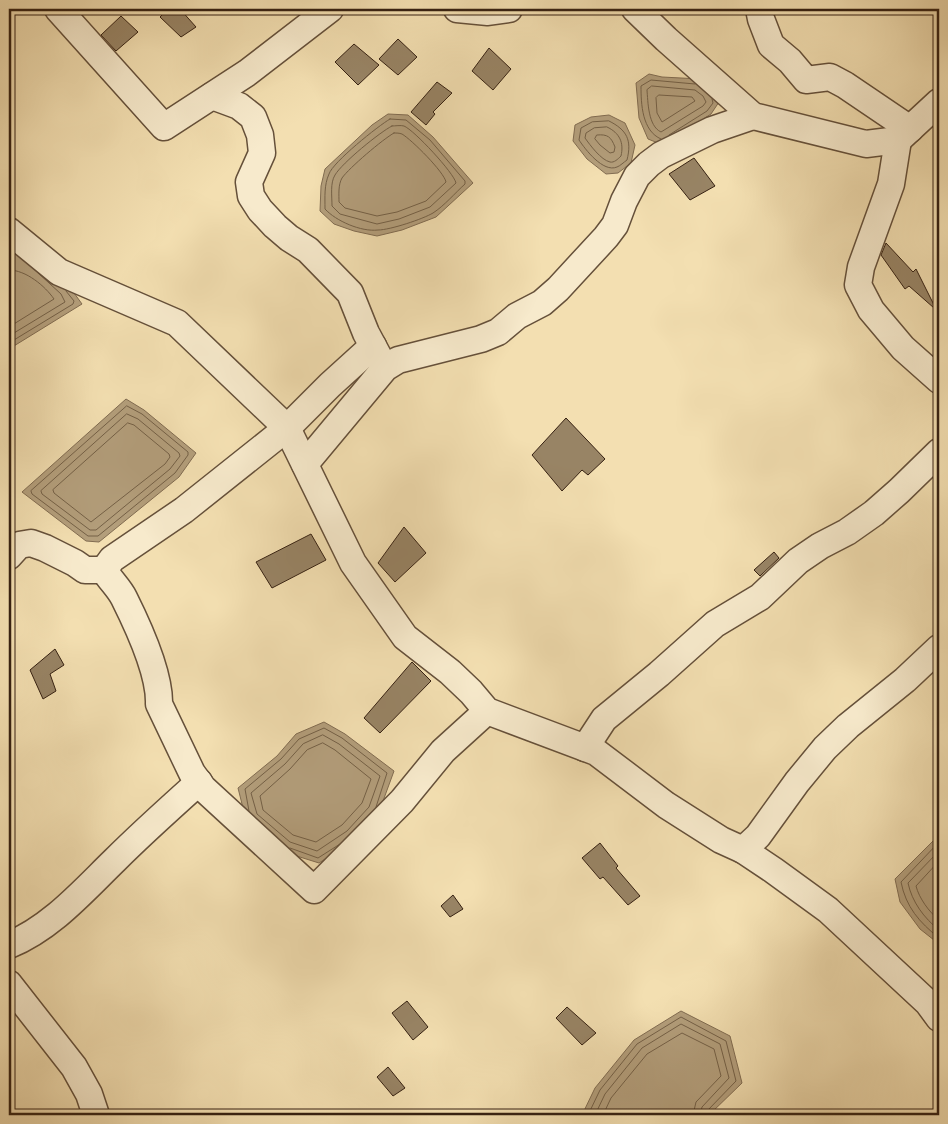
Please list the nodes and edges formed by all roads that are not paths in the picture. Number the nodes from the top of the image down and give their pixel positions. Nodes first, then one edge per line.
1 (58, 9) edge
2 (330, 9) edge
3 (457, 9) edge
4 (510, 9) edge
5 (635, 9) edge
6 (759, 9) edge
7 (212, 96) junction
8 (939, 102) edge
9 (754, 116) junction
10 (904, 135) junction
11 (9, 231) edge
12 (379, 357) junction
13 (939, 380) edge
14 (287, 428) junction
15 (939, 452) edge
16 (305, 464) junction
17 (9, 556) edge
18 (104, 570) junction
19 (939, 648) edge
20 (487, 711) junction
21 (585, 748) junction
22 (199, 782) junction
23 (743, 850) junction
24 (9, 945) edge
25 (9, 984) edge
26 (939, 1018) edge
27 (96, 1115) edge

1 - 7 street
2 - 7 street
3 - 4 street
5 - 9 street
6 - 10 street
7 - 12 street
8 - 10 street
9 - 10 street
9 - 12 street
10 - 13 street
11 - 14 street
12 - 14 street
12 - 16 street
14 - 16 street
14 - 18 street
15 - 21 street
16 - 20 street
17 - 18 street
18 - 22 street
19 - 23 street
20 - 21 street
20 - 22 street
21 - 23 street
22 - 24 street
23 - 26 street
25 - 27 street

